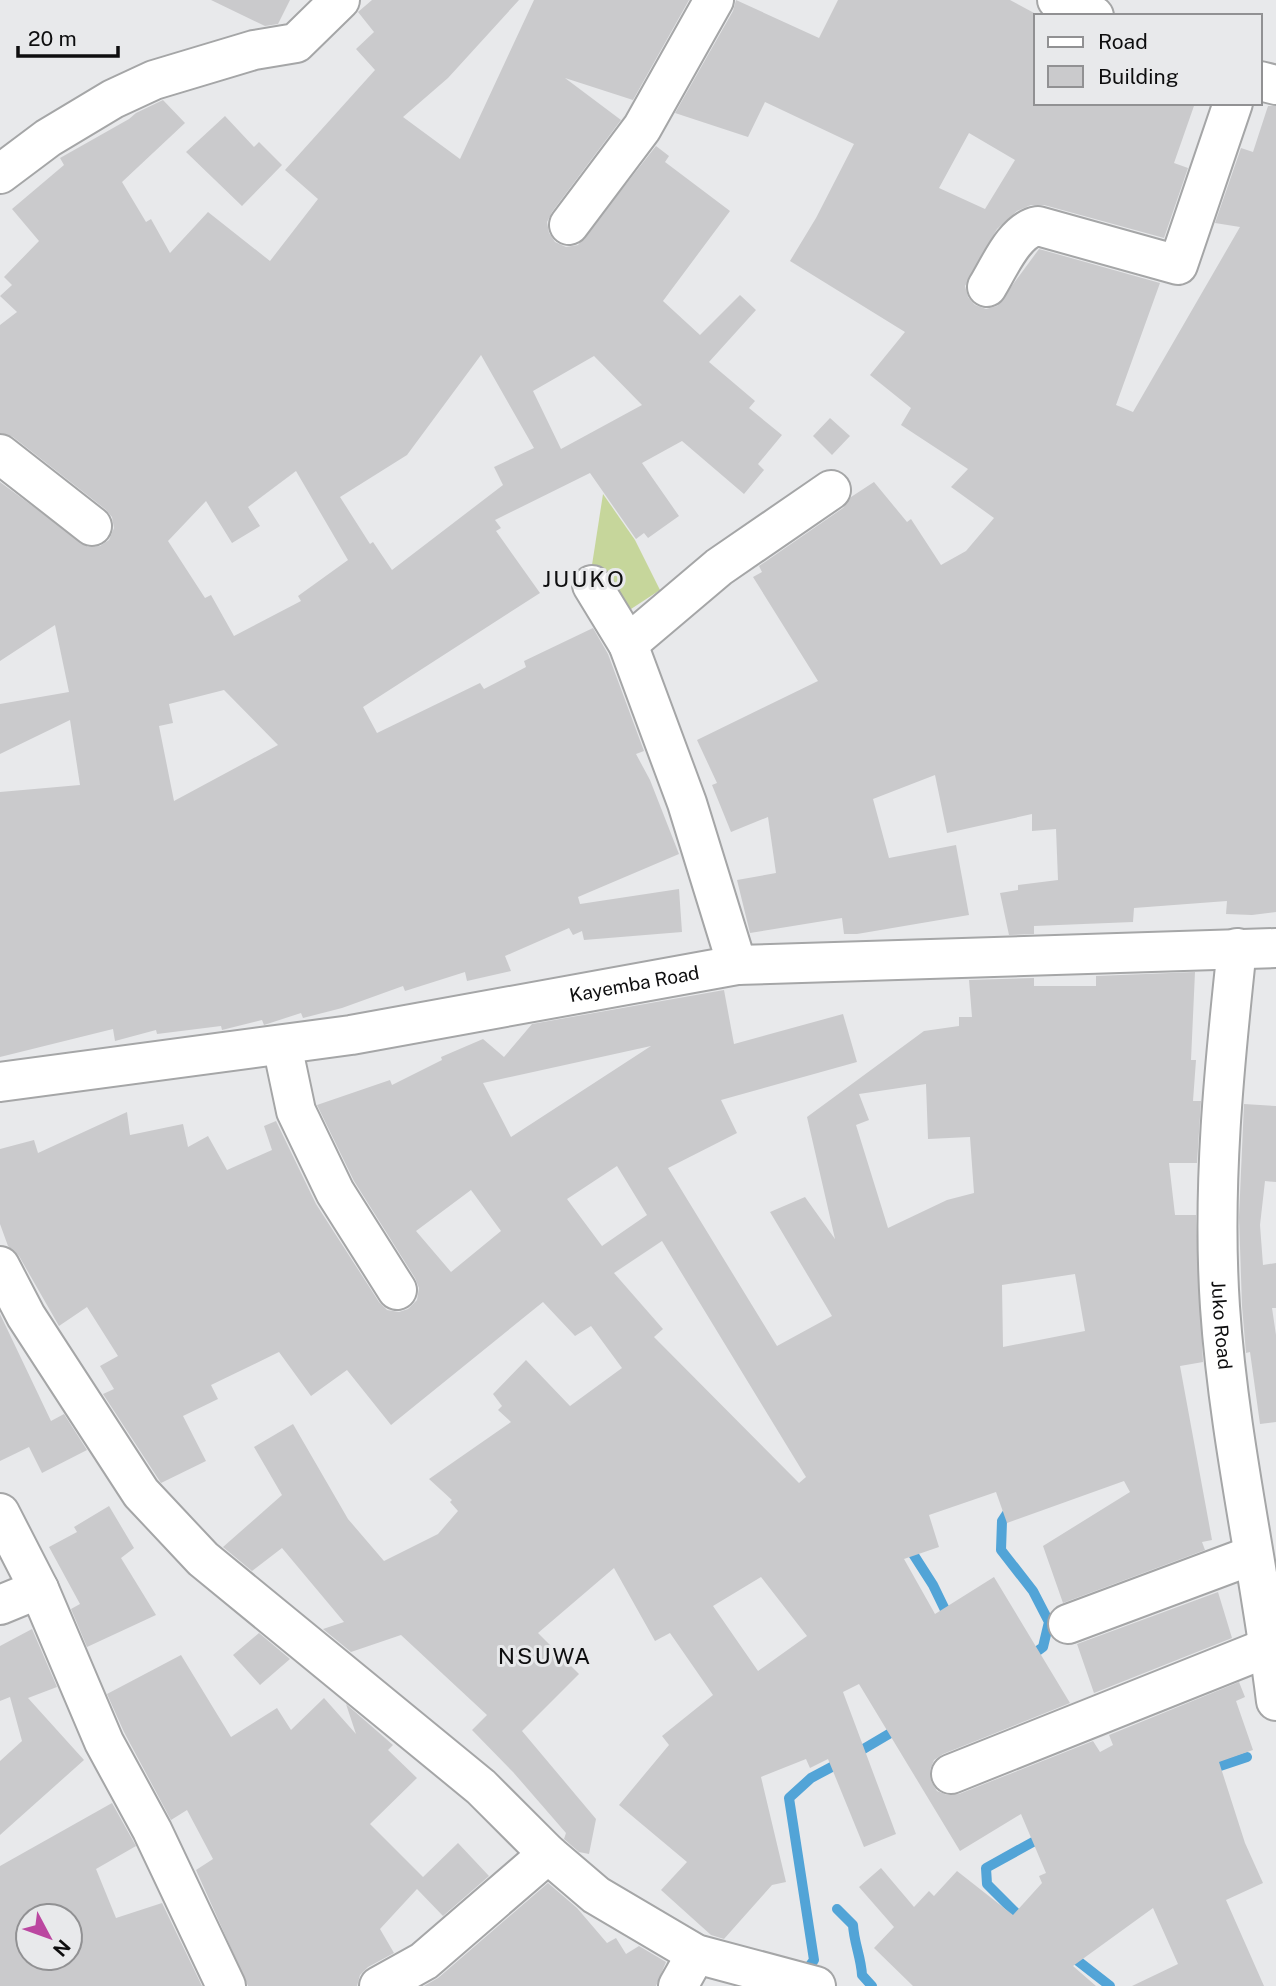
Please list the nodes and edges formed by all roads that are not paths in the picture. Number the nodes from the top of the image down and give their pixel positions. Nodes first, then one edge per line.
1 (340, 0) edge
2 (715, 0) edge
3 (1057, 0) edge
4 (1089, 14) edge
5 (1232, 105) edge
6 (0, 174) edge
7 (569, 225) dead end
8 (987, 287) dead end
9 (0, 454) edge
10 (831, 490) dead end
11 (92, 526) dead end
12 (592, 585) dead end
13 (628, 644) junction
14 (1237, 948) junction
15 (1276, 948) edge
16 (737, 965) junction
17 (282, 1045) junction
18 (0, 1082) edge
19 (0, 1266) edge
20 (397, 1290) dead end
21 (0, 1513) edge
22 (1253, 1555) junction
23 (39, 1589) junction
24 (0, 1605) edge
25 (1068, 1625) dead end
26 (1269, 1647) junction
27 (1276, 1701) edge
28 (951, 1774) dead end
29 (548, 1854) junction
30 (687, 1970) edge
31 (226, 1986) edge
32 (379, 1986) edge
33 (816, 1986) edge

1 - 6 street
2 - 7 street
3 - 4 street
5 - 8 street
9 - 11 street
10 - 13 street
12 - 13 street
13 - 16 street
14 - 15 street, Kayemba Road
14 - 16 street, Kayemba Road
14 - 22 street, Juko Road
16 - 17 street, Kayemba Road
17 - 18 street, Kayemba Road
17 - 20 street
19 - 29 street
21 - 23 street
22 - 25 street
22 - 26 street, Juko Road
23 - 24 street
23 - 31 street
26 - 27 street, Juko Road
26 - 28 street
29 - 30 street
29 - 32 street
30 - 33 street

